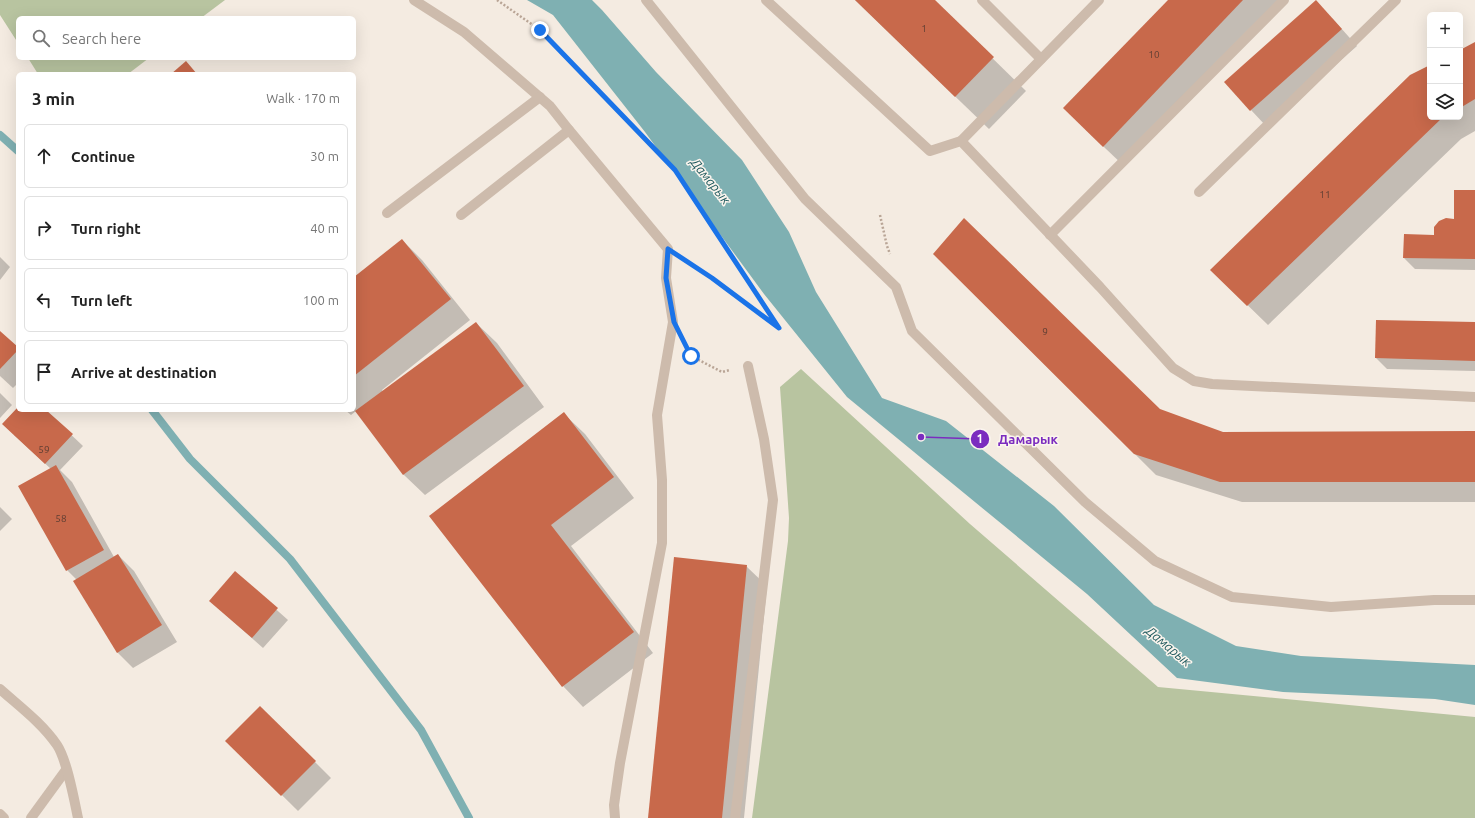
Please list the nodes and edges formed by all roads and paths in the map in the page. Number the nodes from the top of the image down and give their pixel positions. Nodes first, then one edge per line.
1 (414, 0) edge
2 (497, 0) edge
3 (646, 0) edge
4 (766, 0) edge
5 (982, 0) edge
6 (1099, 0) edge
7 (1284, 0) edge
8 (1396, 0) edge
9 (1041, 59) junction
10 (540, 97) junction
11 (569, 130) junction
12 (961, 141) junction
13 (1199, 192) dead end
14 (387, 213) dead end
15 (461, 215) dead end
16 (880, 216) dead end
17 (1050, 235) junction
18 (668, 249) junction
19 (896, 287) junction
20 (674, 322) junction
21 (748, 366) joint
22 (1475, 397) edge
23 (1475, 600) edge
24 (0, 689) edge
25 (66, 770) junction
26 (0, 814) edge
27 (4, 818) edge
28 (31, 818) edge
29 (78, 818) edge
30 (615, 818) edge
31 (735, 818) edge

1 - 10 street
2 - 18 path
3 - 19 street
4 - 12 street
5 - 9 street
6 - 9 street
7 - 17 street
8 - 13 street
9 - 12 street
10 - 11 street
10 - 14 street
11 - 15 street
11 - 18 street
12 - 17 street
16 - 19 path
17 - 22 street
18 - 20 street
19 - 23 street
20 - 21 path
20 - 30 street
21 - 31 street
24 - 25 street
25 - 28 street
25 - 29 street
26 - 27 street

